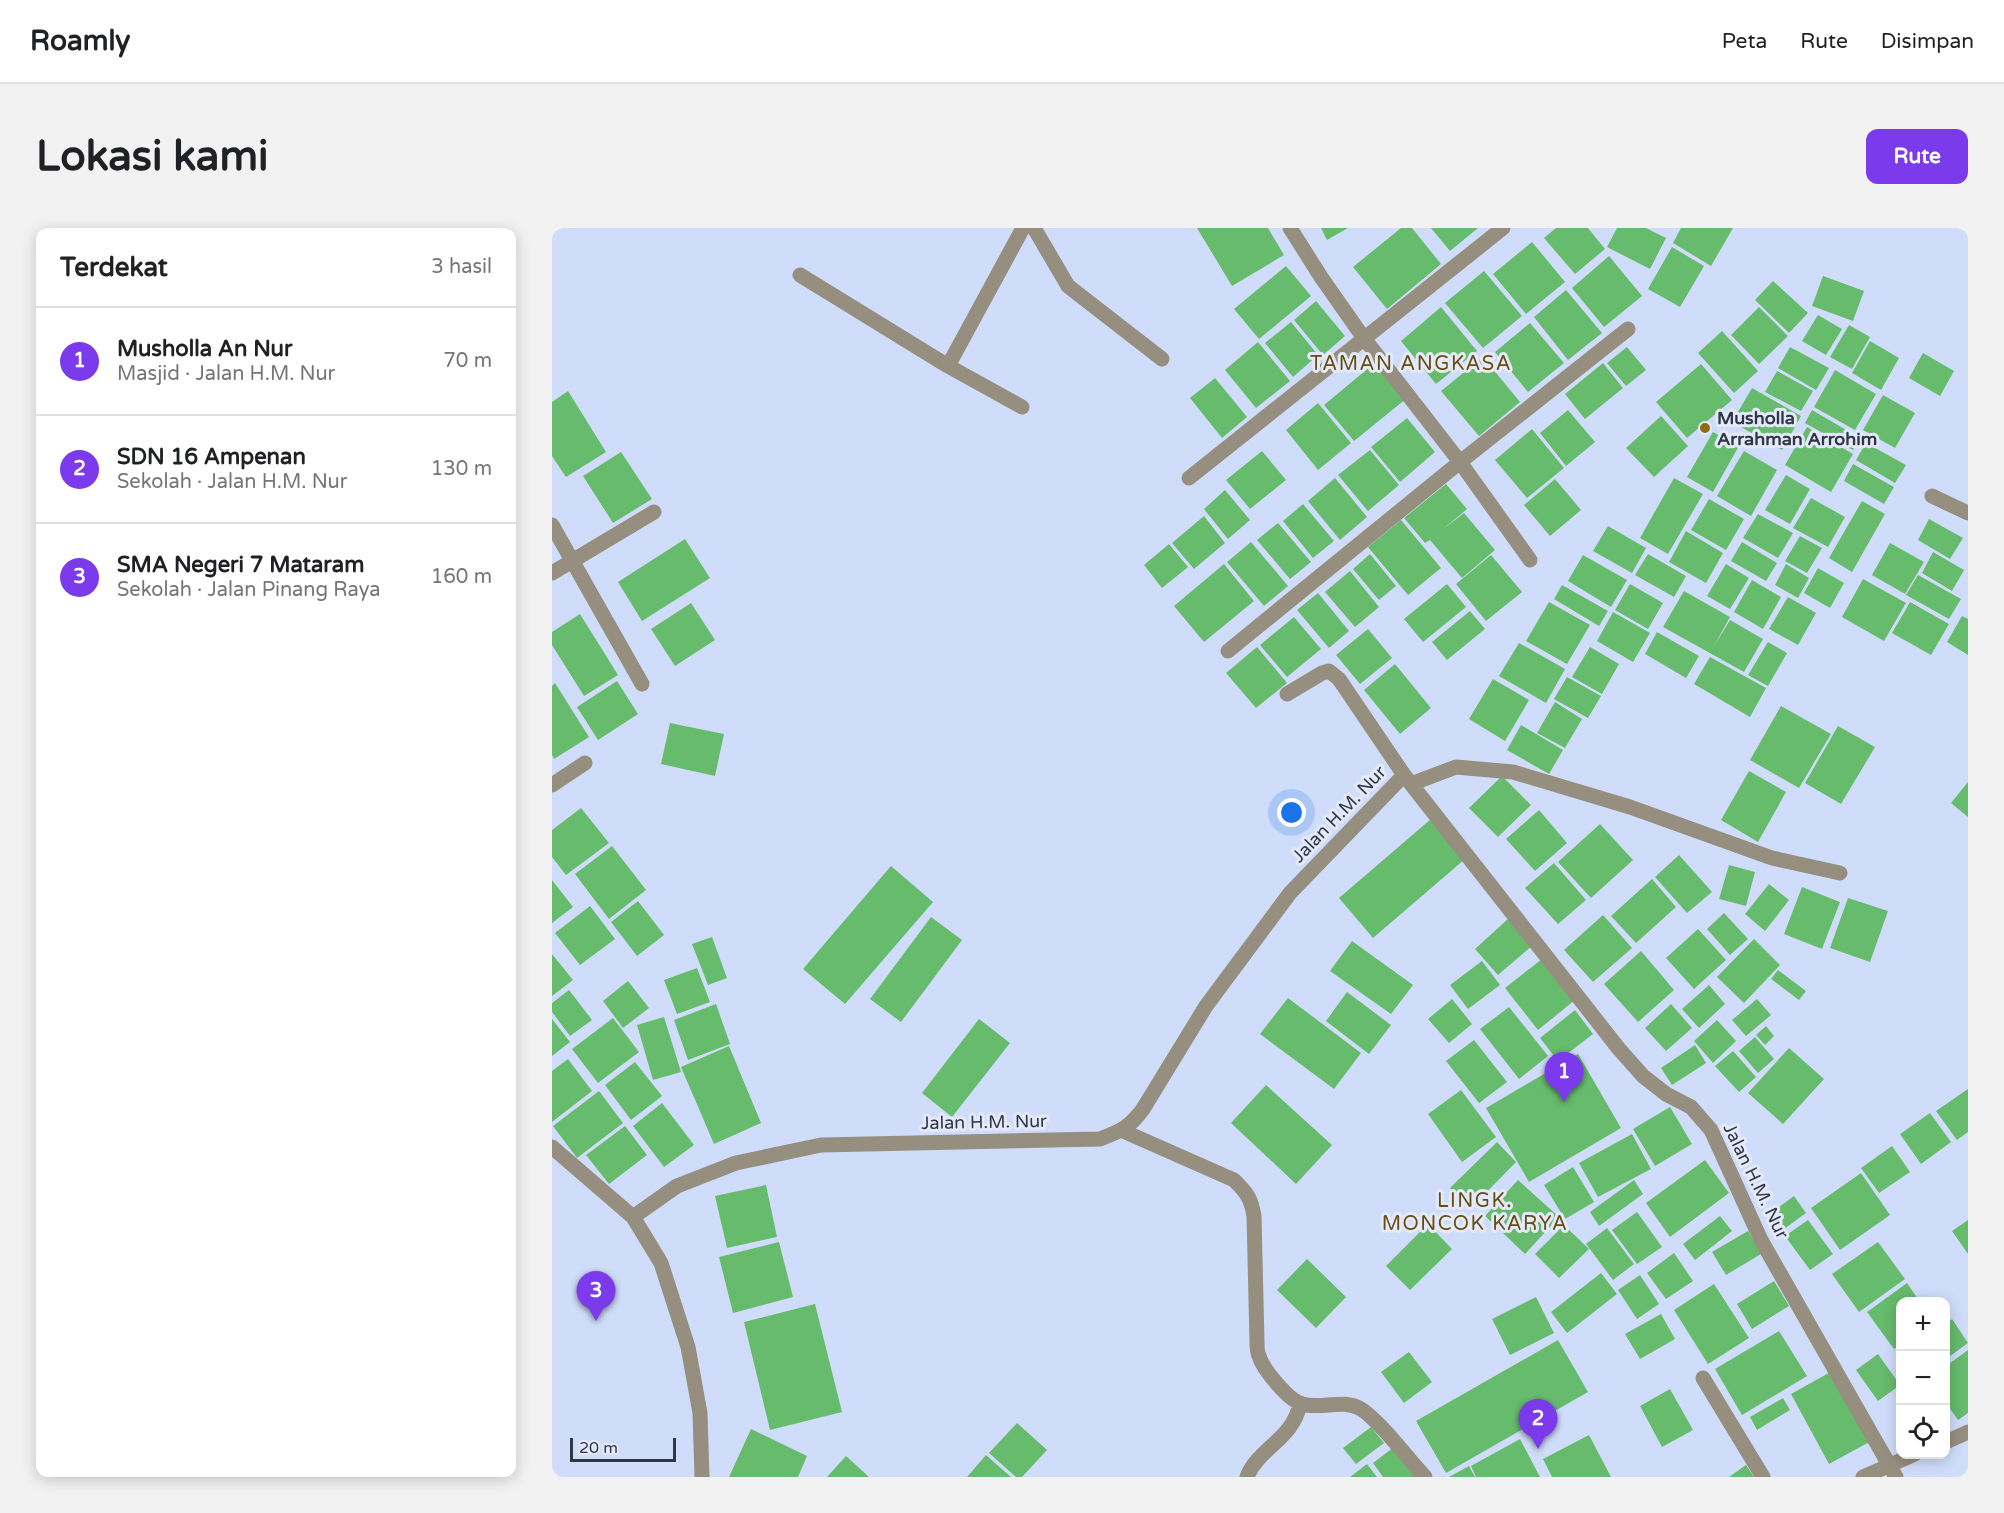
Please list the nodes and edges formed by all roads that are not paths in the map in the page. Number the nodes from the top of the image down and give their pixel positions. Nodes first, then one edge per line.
1 (1023, 228) edge
2 (1034, 228) edge
3 (1290, 228) edge
4 (1503, 228) edge
5 (800, 275) dead end
6 (1628, 329) dead end
7 (1363, 338) junction
8 (1162, 359) dead end
9 (948, 366) junction
10 (1022, 407) dead end
11 (1460, 462) junction
12 (1189, 478) dead end
13 (1932, 496) dead end
14 (654, 512) dead end
15 (1968, 513) edge
16 (552, 525) edge
17 (1530, 560) dead end
18 (573, 561) junction
19 (552, 573) edge
20 (1228, 651) dead end
21 (642, 684) dead end
22 (1287, 694) dead end
23 (585, 763) dead end
24 (1408, 779) junction
25 (552, 785) edge
26 (1840, 873) dead end
27 (1123, 1131) junction
28 (552, 1147) edge
29 (633, 1217) junction
30 (1702, 1378) dead end
31 (1300, 1403) junction
32 (1968, 1432) edge
33 (1950, 1440) edge
34 (1910, 1459) edge
35 (1893, 1471) edge
36 (702, 1477) edge
37 (1247, 1477) edge
38 (1425, 1477) edge
39 (1763, 1477) edge
40 (1863, 1477) edge

1 - 9 street
2 - 8 street
3 - 7 street
4 - 7 street
5 - 9 street
6 - 11 street
7 - 11 street
7 - 12 street
9 - 10 street
11 - 17 street
11 - 20 street
13 - 15 street
14 - 18 street
16 - 18 street
18 - 19 street
18 - 21 street
22 - 24 street
23 - 25 street
24 - 26 street
24 - 27 street, Jalan H.M. Nur
24 - 35 street, Jalan H.M. Nur
27 - 29 street, Jalan H.M. Nur
27 - 31 street
28 - 29 street
29 - 36 street
30 - 39 street
31 - 37 street
31 - 38 street
32 - 33 street
34 - 35 street
35 - 40 street

